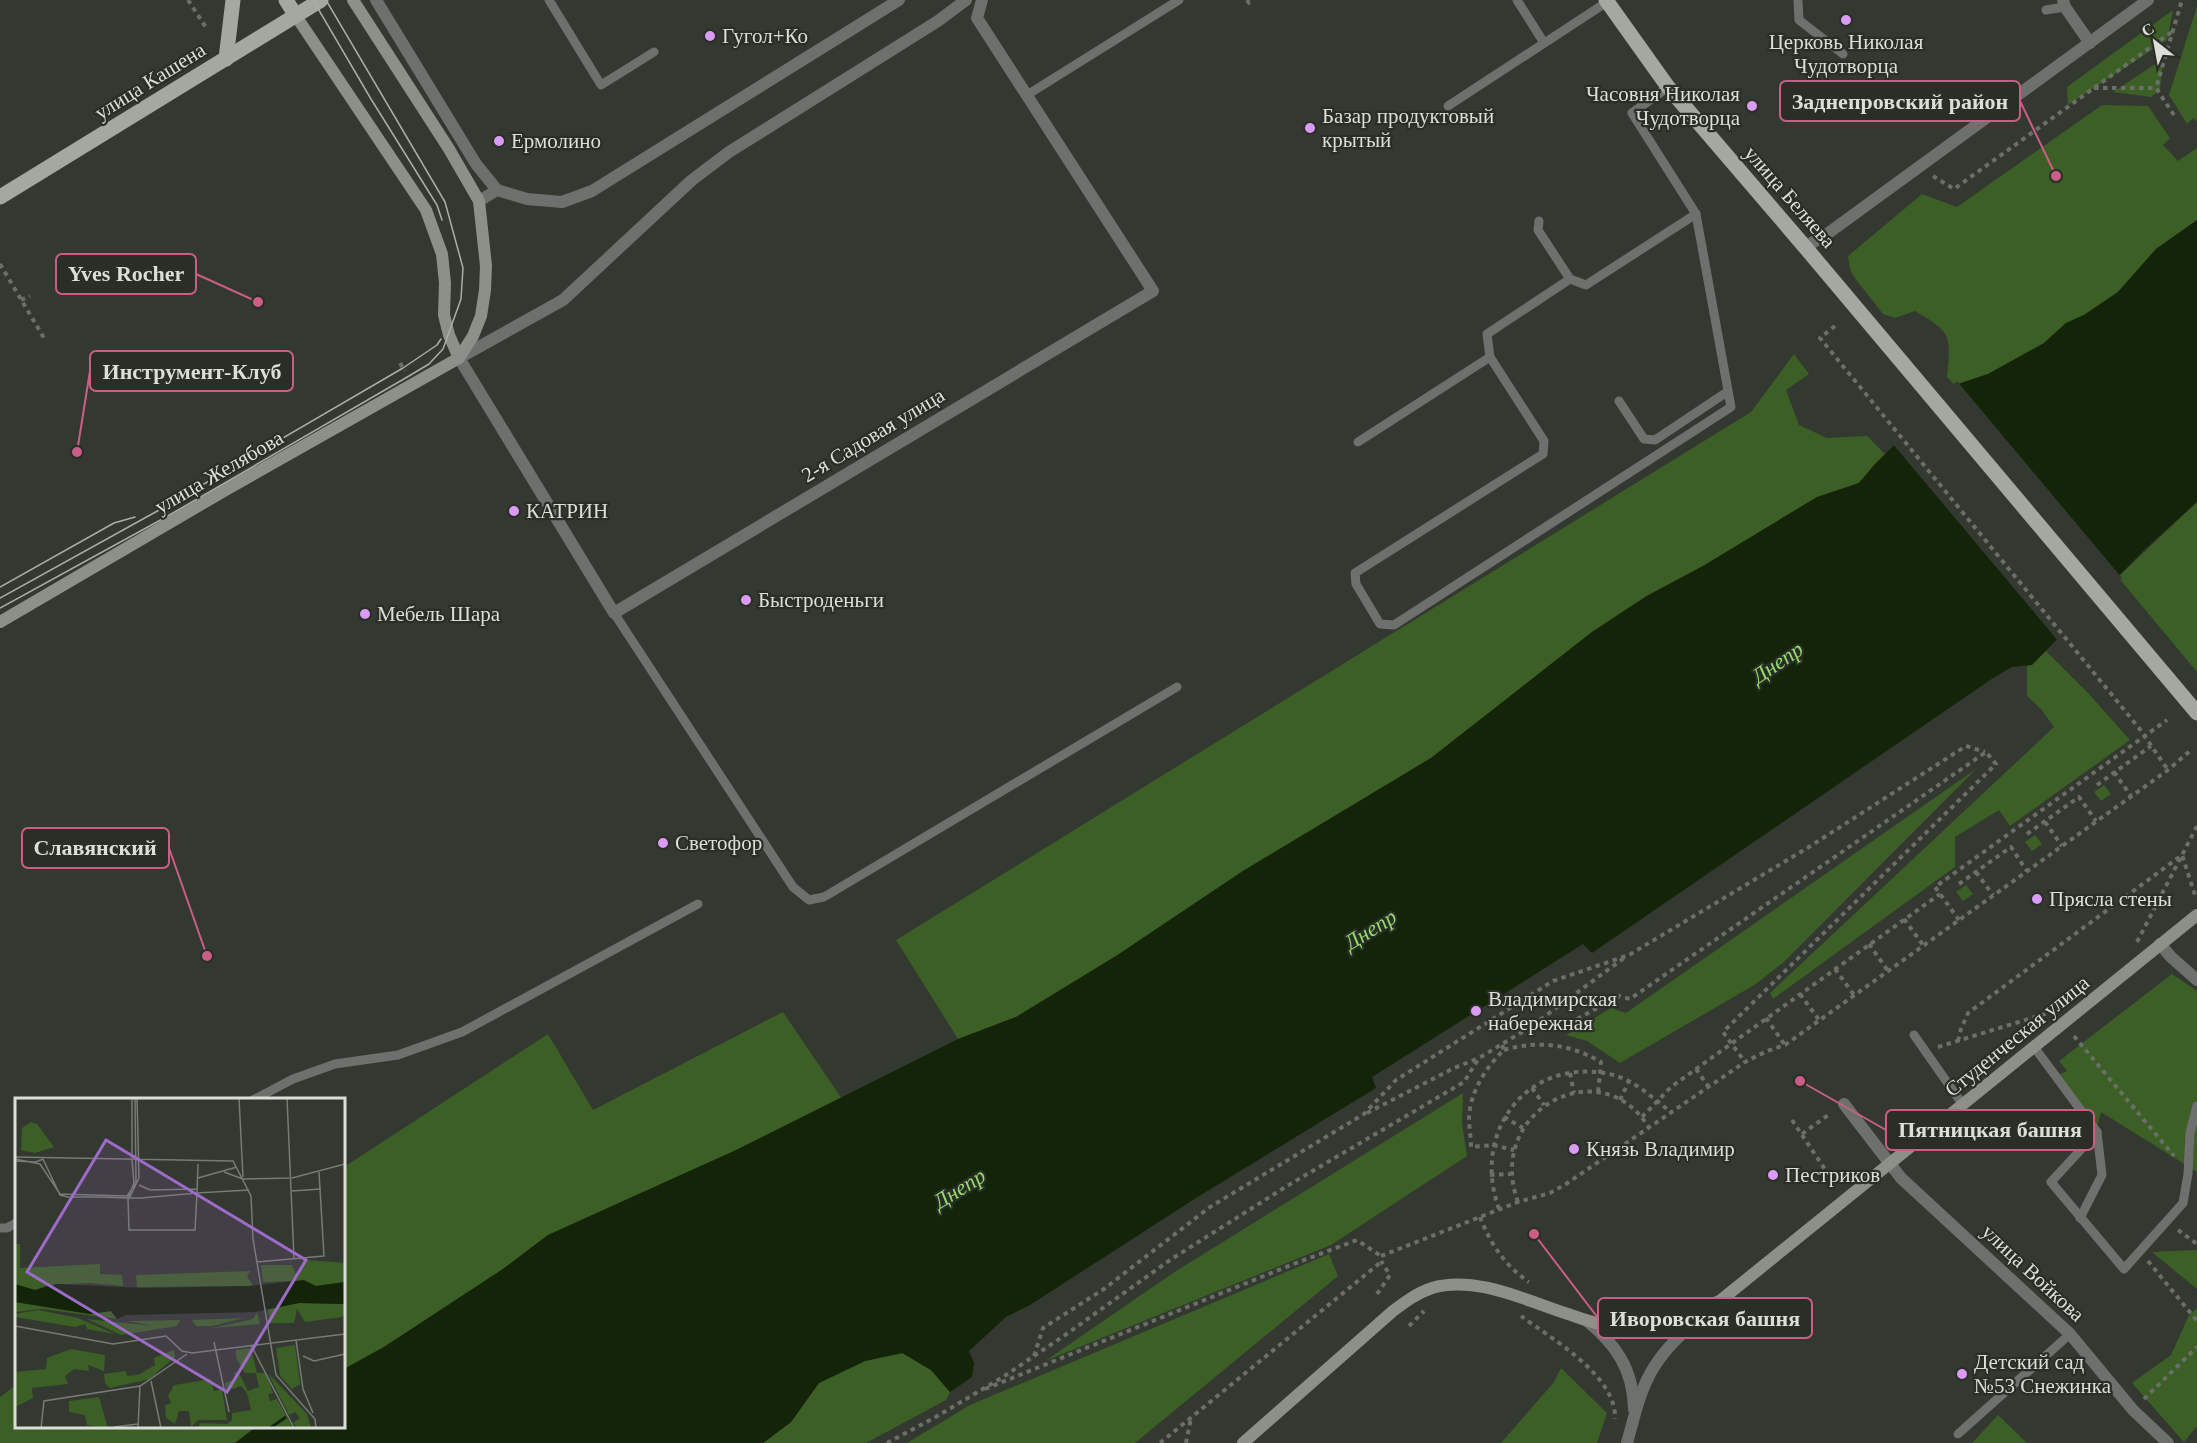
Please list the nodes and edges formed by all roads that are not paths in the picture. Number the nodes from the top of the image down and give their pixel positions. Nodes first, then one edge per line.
1 (232, 0) edge
2 (286, 0) edge
3 (321, 0) edge
4 (353, 0) edge
5 (376, 0) edge
6 (549, 0) edge
7 (899, 0) edge
8 (966, 0) edge
9 (982, 0) edge
10 (1179, 0) edge
11 (1517, 0) edge
12 (1798, 0) edge
13 (2148, 0) edge
14 (1606, 1) edge
15 (2064, 3) edge
16 (2046, 10) dead end
17 (296, 16) junction
18 (1544, 43) junction
19 (2090, 43) junction
20 (654, 52) dead end
21 (1843, 54) dead end
22 (226, 59) junction
23 (1668, 87) junction
24 (1027, 95) junction
25 (1448, 106) dead end
26 (497, 190) junction
27 (0, 198) edge
28 (479, 201) junction
29 (1696, 214) junction
30 (1539, 221) dead end
31 (1805, 247) junction
32 (1569, 279) junction
33 (1490, 357) junction
34 (459, 358) junction
35 (1727, 392) junction
36 (1619, 401) dead end
37 (1358, 441) dead end
38 (614, 613) junction
39 (0, 622) edge
40 (1177, 687) dead end
41 (2197, 713) edge
42 (698, 904) dead end
43 (2197, 915) edge
44 (2160, 944) junction
45 (2197, 981) edge
46 (1914, 1035) dead end
47 (2034, 1047) junction
48 (257, 1098) edge
49 (1844, 1104) road end
50 (1963, 1105) junction
51 (2197, 1106) edge
52 (2097, 1132) junction
53 (1889, 1165) junction
54 (2080, 1218) junction
55 (15, 1224) edge
56 (0, 1228) edge
57 (1721, 1300) junction
58 (1586, 1320) junction
59 (2070, 1334) junction
60 (1634, 1419) junction
61 (1958, 1434) dead end
62 (1243, 1443) edge
63 (1627, 1443) edge
64 (2168, 1443) edge

1 - 22 main road
2 - 17 main road
3 - 17 main road, улица Кашена
4 - 28 main road
5 - 26 street
6 - 20 lane
7 - 26 street
8 - 34 street
9 - 24 street
10 - 24 lane
11 - 18 lane
12 - 21 lane
13 - 19 street
14 - 18 lane
14 - 23 main road, улица Беляева
15 - 16 lane
15 - 19 street
17 - 22 main road, улица Кашена
17 - 34 main road
18 - 25 lane
19 - 31 street
22 - 27 main road, улица Кашена
23 - 29 lane
23 - 31 main road, улица Беляева
24 - 38 street, 2-я Садовая улица
26 - 28 street
28 - 34 main road
29 - 32 lane
29 - 35 lane
30 - 32 lane
31 - 41 main road, улица Беляева
32 - 33 lane
33 - 35 lane
33 - 37 lane
34 - 38 street
34 - 39 main road, улица Желябова
35 - 36 lane
38 - 40 lane
42 - 48 lane
43 - 44 main road, Студенческая улица
44 - 45 street
44 - 47 main road, Студенческая улица
46 - 50 lane
47 - 50 main road, Студенческая улица
47 - 52 lane
49 - 53 street, улица Войкова
50 - 53 main road, Студенческая улица
51 - 54 lane
52 - 54 lane
52 - 54 lane
53 - 57 main road, Студенческая улица
53 - 59 street, улица Войкова
55 - 56 lane
57 - 58 main road, Студенческая улица
57 - 60 street, Студенческая улица
58 - 60 street, Студенческая улица
58 - 62 main road
59 - 61 lane
59 - 64 street, улица Войкова
60 - 63 street, Студенческая улица

